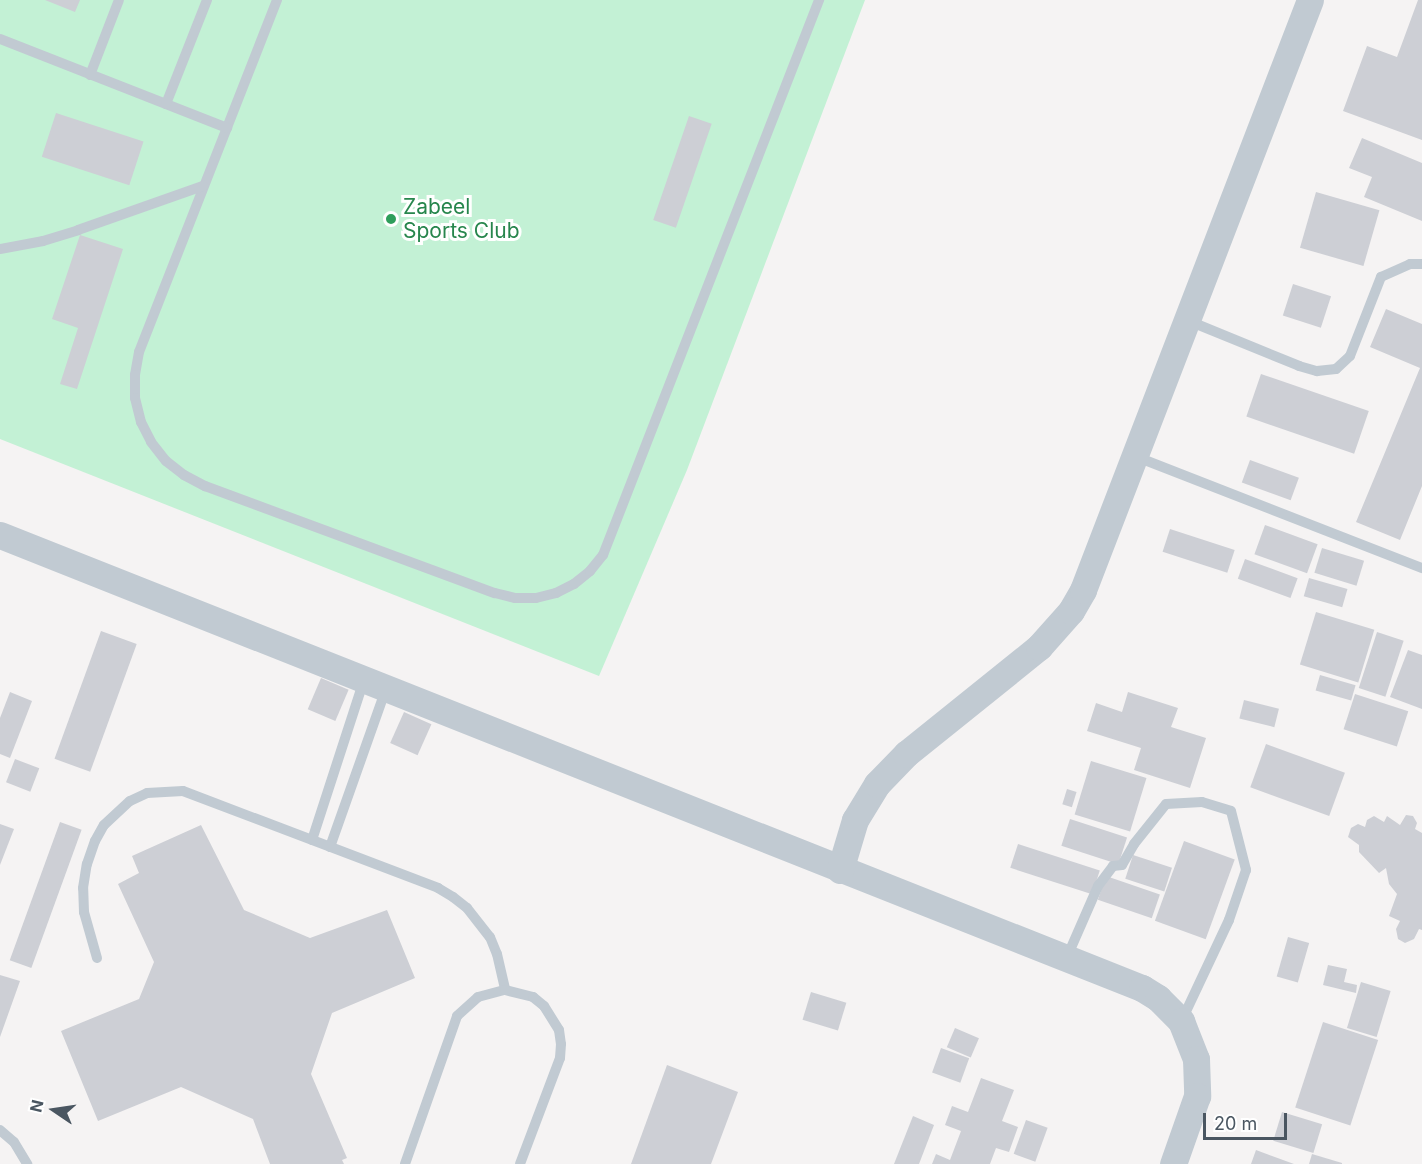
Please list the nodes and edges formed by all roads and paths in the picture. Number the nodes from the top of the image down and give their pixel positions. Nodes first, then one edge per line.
1 (119, 0) edge
2 (207, 0) edge
3 (277, 0) edge
4 (819, 0) edge
5 (1310, 0) edge
6 (0, 39) edge
7 (90, 75) junction
8 (166, 104) junction
9 (227, 128) junction
10 (203, 186) junction
11 (0, 249) edge
12 (1422, 264) edge
13 (1189, 321) junction
14 (1137, 457) junction
15 (0, 535) edge
16 (1422, 568) edge
17 (375, 685) junction
18 (312, 840) junction
19 (330, 847) junction
20 (840, 870) junction
21 (1067, 957) junction
22 (97, 958) dead end
23 (506, 990) junction
24 (1181, 1021) junction
25 (0, 1130) edge
26 (27, 1164) edge
27 (405, 1164) edge
28 (520, 1164) edge
29 (1173, 1164) edge

1 - 7 lane
2 - 8 lane
3 - 9 lane
4 - 10 lane
5 - 13 street
6 - 7 lane
7 - 8 lane
8 - 9 lane
9 - 10 lane
10 - 11 lane
12 - 13 lane
13 - 14 street
14 - 16 lane
14 - 20 street
15 - 17 street
17 - 18 lane
17 - 19 lane
17 - 20 street
18 - 19 lane
18 - 22 lane
19 - 23 lane
20 - 21 street
21 - 24 street
21 - 24 lane
23 - 27 lane
23 - 28 lane
24 - 29 street
25 - 26 lane

